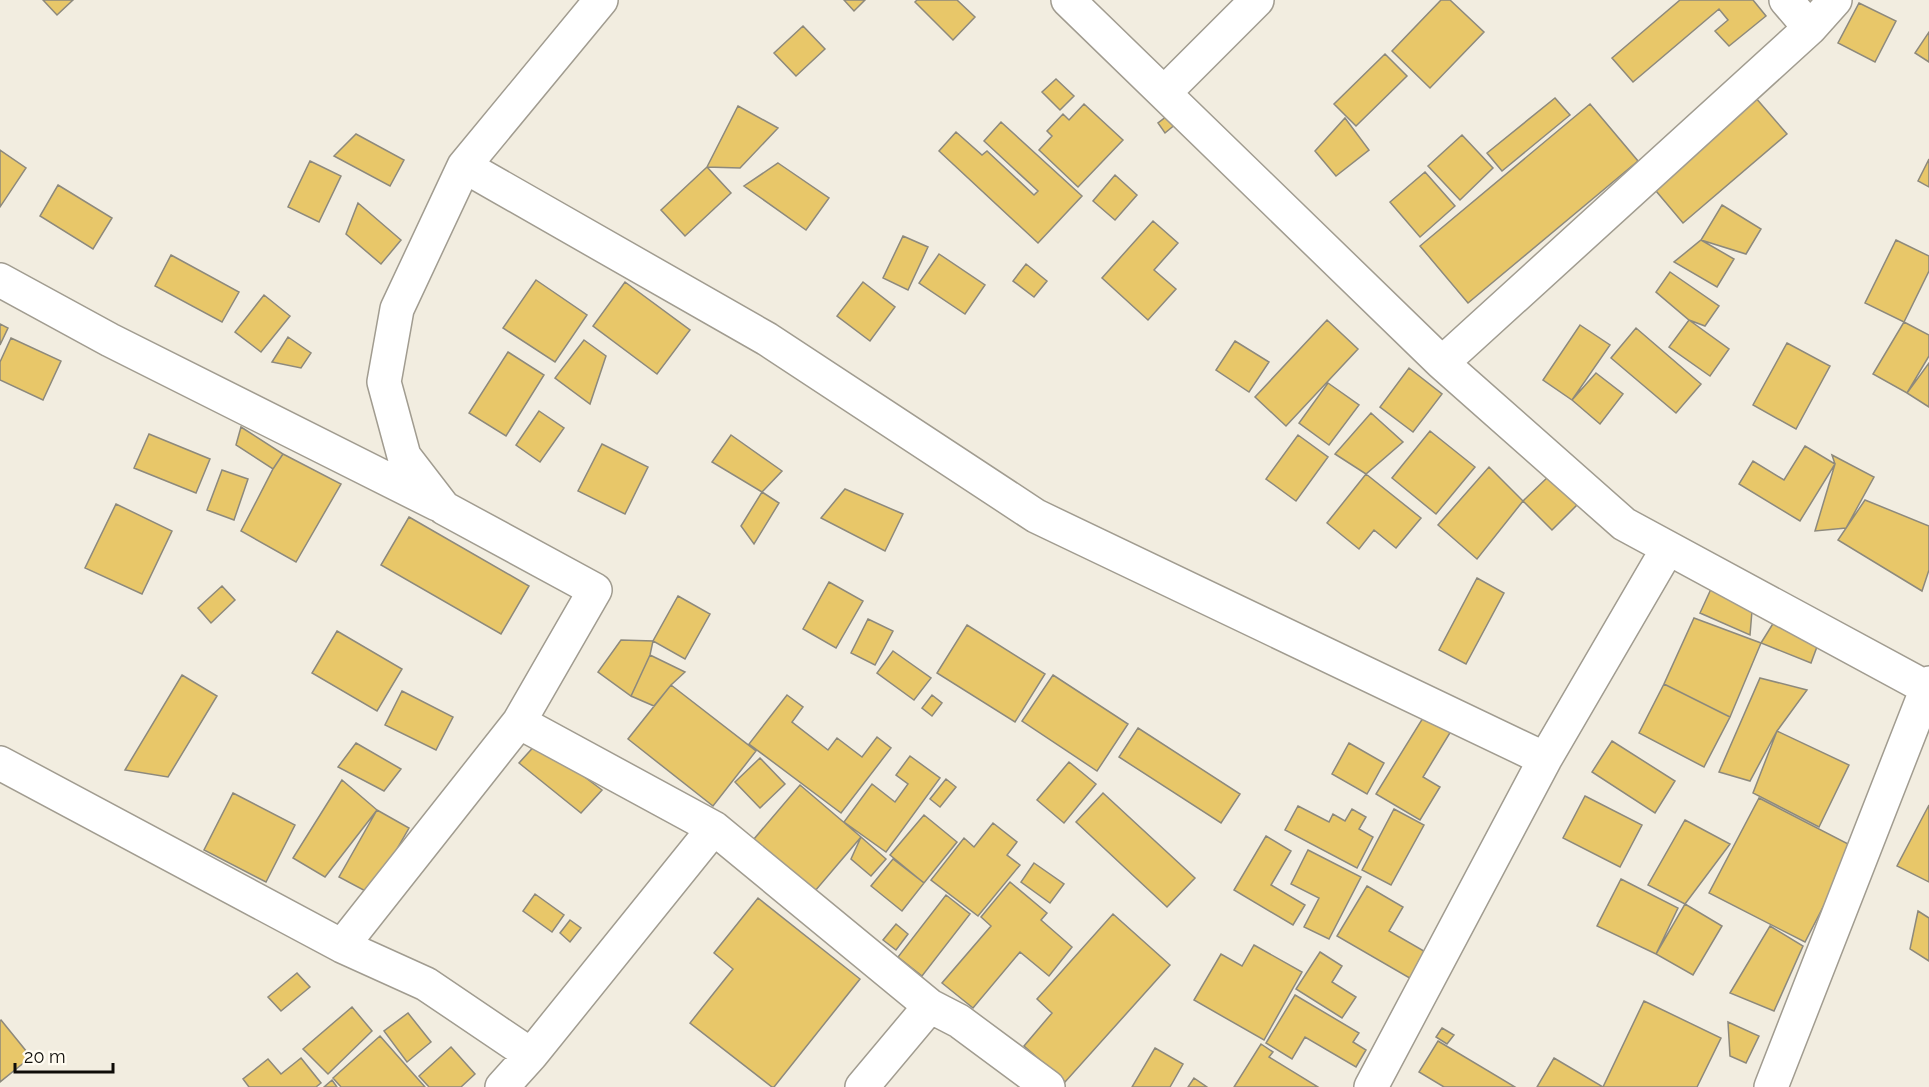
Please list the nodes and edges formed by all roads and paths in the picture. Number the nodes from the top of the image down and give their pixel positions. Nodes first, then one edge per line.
1 (601, 0) edge
2 (1068, 0) edge
3 (1257, 0) edge
4 (1786, 0) edge
5 (1835, 0) edge
6 (1810, 28) junction
7 (1164, 93) junction
8 (464, 166) junction
9 (0, 280) edge
10 (1442, 363) junction
11 (444, 508) junction
12 (1668, 548) junction
13 (1928, 685) edge
14 (519, 722) junction
15 (1545, 759) junction
16 (0, 763) edge
17 (714, 828) junction
18 (342, 946) junction
19 (930, 1006) junction
20 (531, 1055) junction
21 (502, 1087) edge
22 (862, 1087) edge
23 (1048, 1087) edge
24 (1371, 1087) edge
25 (1771, 1087) edge

1 - 8 street
2 - 7 street
3 - 7 street
4 - 6 street
5 - 6 street
6 - 10 street
7 - 10 street
8 - 11 street
8 - 15 street
9 - 11 street
10 - 12 street
11 - 14 street
12 - 13 street
12 - 15 street
13 - 25 street
14 - 17 street
14 - 18 street
15 - 24 street
16 - 18 street
17 - 19 street
17 - 20 street
18 - 20 street
19 - 22 street
19 - 23 street
20 - 21 street

